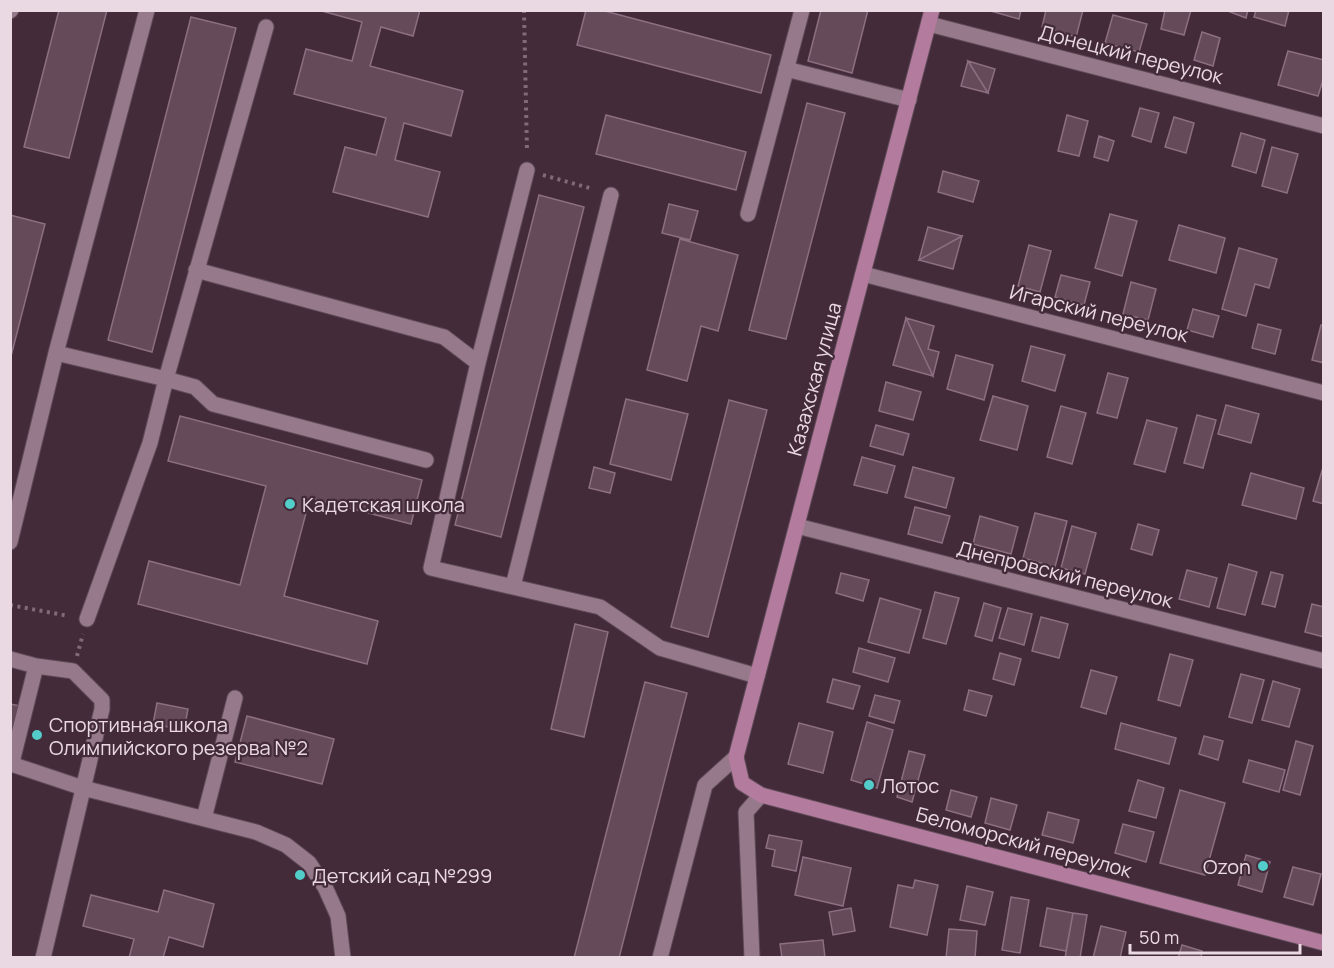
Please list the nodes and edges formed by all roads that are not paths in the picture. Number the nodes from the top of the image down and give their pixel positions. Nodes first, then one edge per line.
1 (147, 10) edge
2 (802, 10) edge
3 (931, 17) edge
4 (266, 27) dead end
5 (786, 69) junction
6 (909, 100) junction
7 (1323, 126) edge
8 (527, 170) road end
9 (611, 195) road end
10 (748, 214) dead end
11 (196, 270) junction
12 (863, 274) junction
13 (56, 353) junction
14 (478, 363) junction
15 (166, 379) junction
16 (1323, 393) edge
17 (426, 460) dead end
18 (797, 526) junction
19 (10, 542) edge
20 (513, 586) junction
21 (87, 619) road end
22 (10, 659) edge
23 (1323, 661) edge
24 (36, 666) junction
25 (757, 676) junction
26 (235, 698) dead end
27 (736, 757) junction
28 (83, 788) junction
29 (761, 795) junction
30 (204, 818) junction
31 (1323, 943) edge
32 (43, 957) edge
33 (343, 957) edge
34 (660, 957) edge
35 (752, 957) edge

1 - 13 street
2 - 5 street
3 - 6 main road, Казахская улица
3 - 7 street, Донецкий переулок
4 - 11 street
5 - 6 street
5 - 10 street
6 - 12 main road, Казахская улица
8 - 14 street
9 - 20 street
11 - 14 street
11 - 15 street
12 - 16 street, Игарский переулок
12 - 18 main road, Казахская улица
13 - 15 street
13 - 19 street
14 - 20 street
15 - 17 street
15 - 21 street
18 - 23 street, Днепровский переулок
18 - 25 main road, Казахская улица
20 - 25 street
22 - 24 street
24 - 28 street
24 - 28 street
25 - 27 main road, Казахская улица
26 - 30 street
27 - 29 main road, Беломорский переулок
27 - 34 street
28 - 30 street
28 - 32 street
29 - 31 main road, Беломорский переулок
29 - 35 street
30 - 33 street

